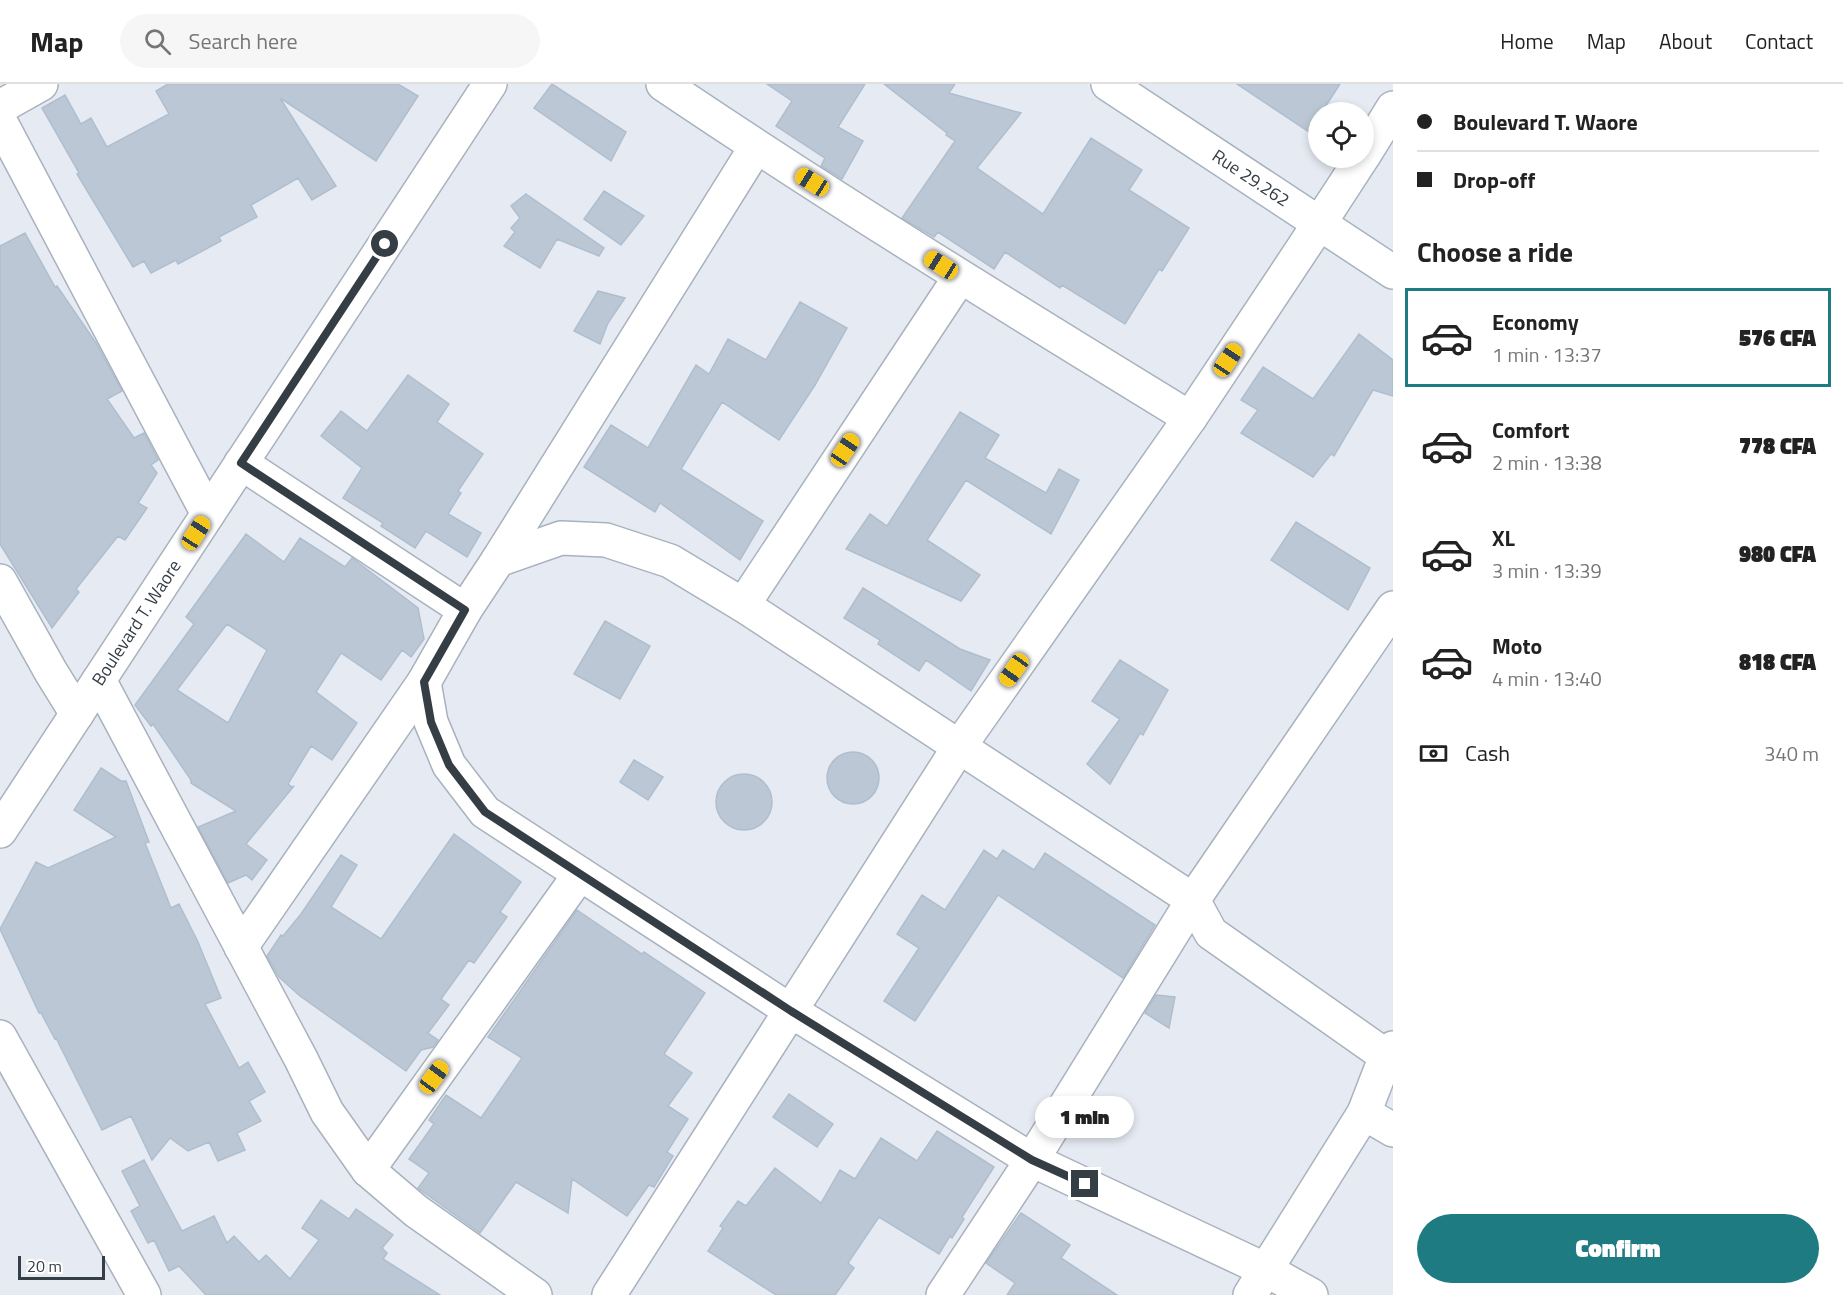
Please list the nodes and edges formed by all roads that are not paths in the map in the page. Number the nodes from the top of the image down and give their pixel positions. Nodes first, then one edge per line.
1 (41, 84) edge
2 (490, 84) edge
3 (663, 84) edge
4 (1108, 84) edge
5 (0, 107) edge
6 (1393, 108) edge
7 (0, 121) edge
8 (1374, 138) edge
9 (756, 147) junction
10 (1355, 168) edge
11 (1319, 224) junction
12 (1393, 272) edge
13 (960, 277) junction
14 (1190, 418) junction
15 (241, 463) junction
16 (208, 514) junction
17 (498, 560) junction
18 (0, 581) edge
19 (743, 605) junction
20 (1393, 608) edge
21 (465, 610) junction
22 (99, 680) junction
23 (424, 682) junction
24 (77, 714) junction
25 (959, 747) junction
26 (0, 831) edge
27 (580, 874) junction
28 (1193, 900) junction
29 (241, 947) junction
30 (791, 1011) junction
31 (0, 1036) edge
32 (1390, 1052) edge
33 (1364, 1113) junction
34 (1393, 1130) edge
35 (1032, 1160) junction
36 (368, 1170) junction
37 (1258, 1283) edge
38 (144, 1295) edge
39 (535, 1295) edge
40 (609, 1295) edge
41 (943, 1295) edge
42 (1311, 1295) edge

1 - 5 street
2 - 15 street, Boulevard T. Waore
3 - 9 street
4 - 11 street, Rue 29.262
6 - 8 street
7 - 16 street
9 - 13 street
9 - 17 street
10 - 11 street
11 - 12 street, Rue 29.262
11 - 14 street
13 - 14 street
13 - 19 street
14 - 25 street
15 - 16 street, Boulevard T. Waore
15 - 21 street
16 - 22 street, Boulevard T. Waore
17 - 19 street
17 - 21 street
18 - 24 street
19 - 25 street
20 - 28 street
21 - 23 street
22 - 24 street, Boulevard T. Waore
22 - 29 street
23 - 27 street
23 - 29 street
24 - 26 street, Boulevard T. Waore
25 - 28 street
25 - 30 street
27 - 30 street
27 - 36 street
28 - 32 street
28 - 35 street
29 - 36 street
30 - 35 street
30 - 40 street
31 - 38 street
32 - 33 street
33 - 34 street
33 - 37 street
35 - 37 street
35 - 41 street
36 - 39 street
37 - 42 street

